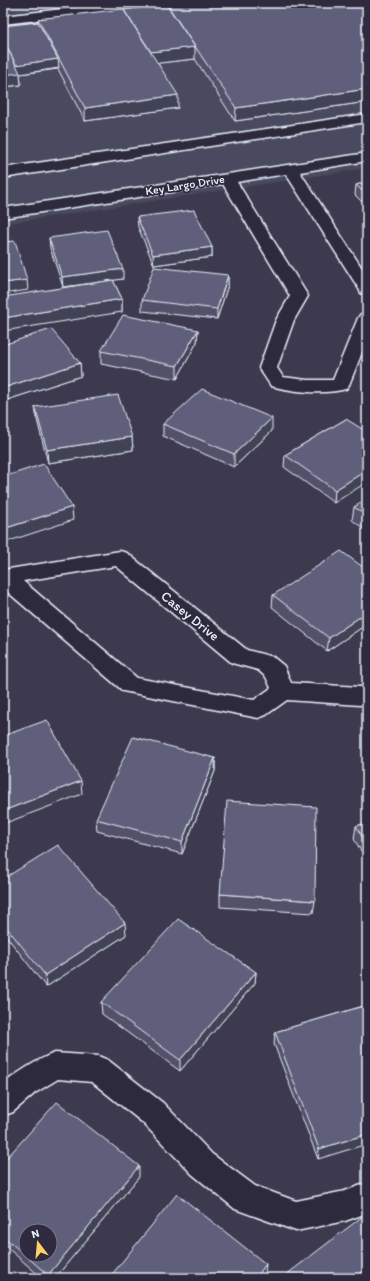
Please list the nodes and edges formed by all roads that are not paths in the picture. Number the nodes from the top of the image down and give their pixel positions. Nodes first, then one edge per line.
1 (147, 3) edge
2 (3, 20) edge
3 (367, 118) edge
4 (367, 157) edge
5 (290, 168) junction
6 (3, 173) edge
7 (227, 178) junction
8 (3, 212) edge
9 (367, 289) edge
10 (367, 318) edge
11 (4, 577) edge
12 (283, 691) junction
13 (367, 694) edge
14 (3, 1102) edge
15 (367, 1198) edge

1 - 2 street
3 - 6 street
4 - 5 street, Key Largo Drive
5 - 7 street, Key Largo Drive
5 - 9 street
7 - 8 street, Key Largo Drive
7 - 10 street
11 - 12 street
11 - 12 street, Casey Drive
12 - 13 street
14 - 15 street

